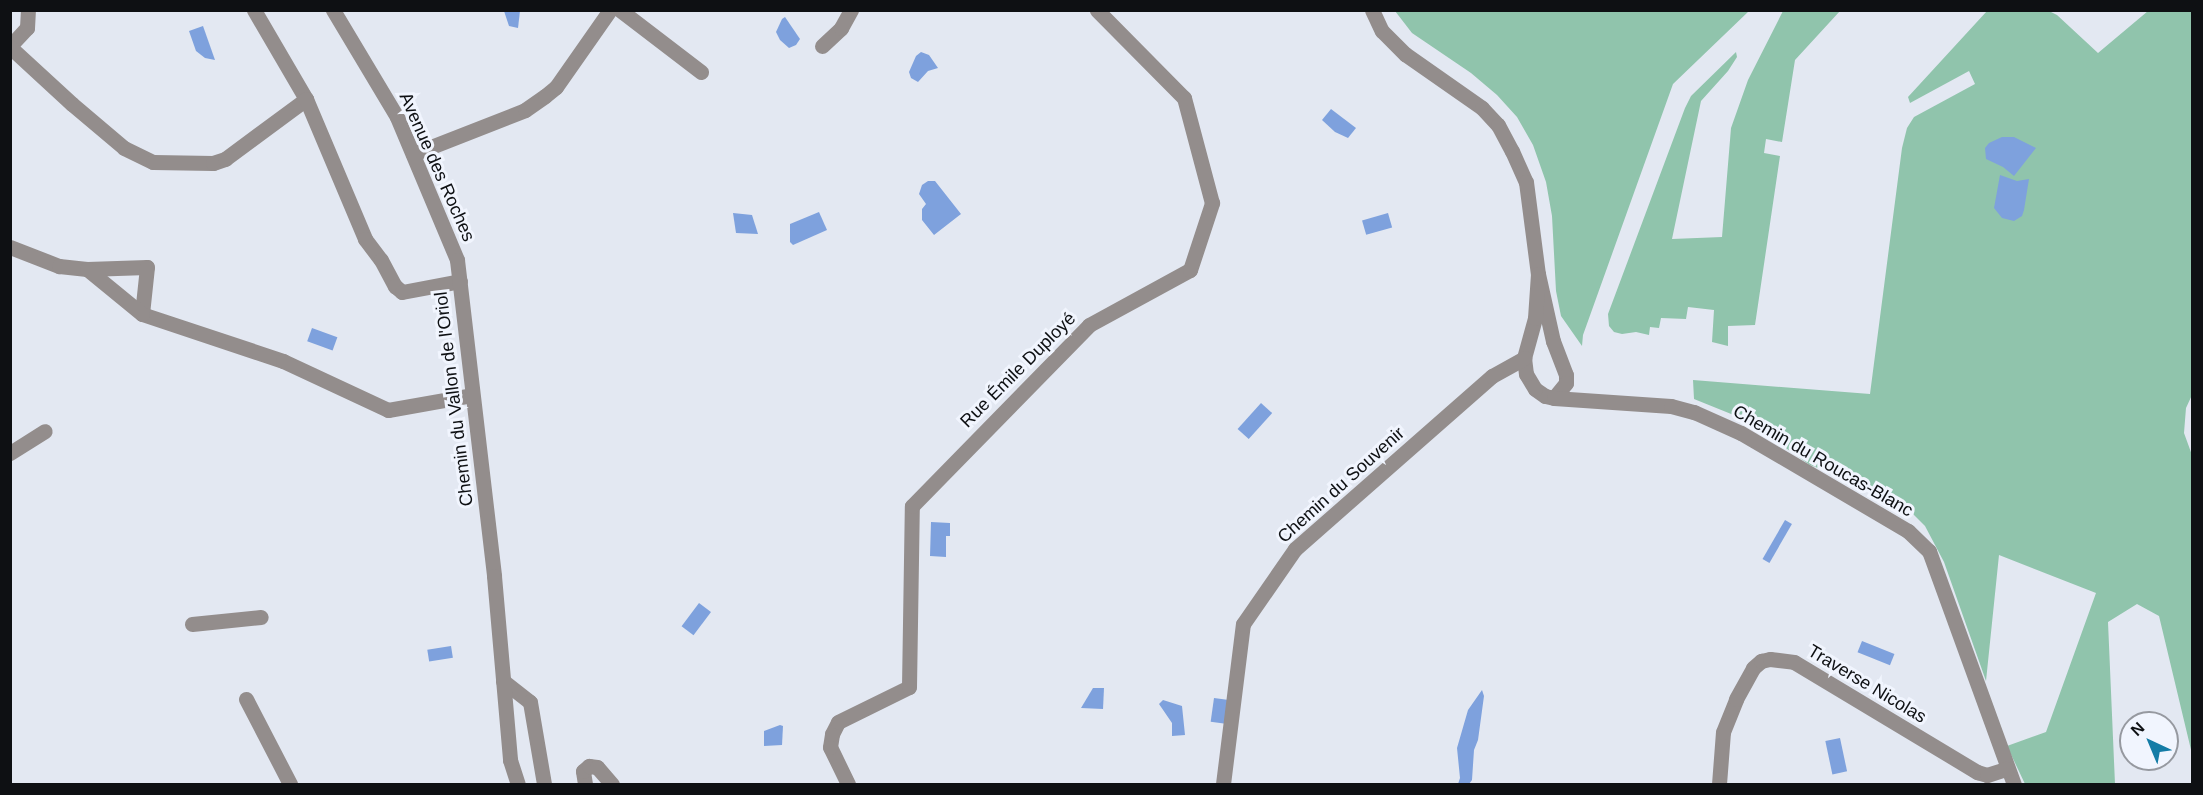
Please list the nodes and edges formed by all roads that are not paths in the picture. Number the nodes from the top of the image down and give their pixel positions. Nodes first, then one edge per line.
1 (28, 10) edge
2 (254, 10) edge
3 (333, 10) edge
4 (610, 10) edge
5 (620, 10) edge
6 (851, 10) edge
7 (1097, 10) edge
8 (1372, 10) edge
9 (10, 46) edge
10 (822, 46) dead end
11 (701, 72) dead end
12 (306, 99) junction
13 (413, 154) junction
14 (14, 248) edge
15 (87, 269) junction
16 (1538, 274) junction
17 (460, 281) junction
18 (142, 314) junction
19 (1524, 358) junction
20 (472, 395) junction
21 (1554, 398) junction
22 (45, 431) dead end
23 (10, 453) edge
24 (261, 617) dead end
25 (192, 624) dead end
26 (503, 681) junction
27 (246, 699) dead end
28 (2006, 769) junction
29 (290, 784) edge
30 (518, 784) edge
31 (544, 784) edge
32 (585, 784) edge
33 (612, 784) edge
34 (848, 784) edge
35 (1223, 784) edge
36 (1719, 784) edge
37 (2014, 784) edge

1 - 9 street
2 - 12 street
3 - 13 street, Avenue des Roches
4 - 13 street
5 - 11 street
6 - 10 street
7 - 34 street, Rue Émile Duployé
8 - 16 street
9 - 12 street
12 - 17 street, Chemin du Vallon de l'Oriol
13 - 17 street, Avenue des Roches
14 - 15 street
15 - 18 street
15 - 18 street
16 - 19 street
16 - 21 street
17 - 20 street, Chemin du Vallon de l'Oriol
18 - 20 street
19 - 21 street
19 - 35 street, Chemin du Souvenir
20 - 26 street, Chemin du Vallon de l'Oriol
21 - 28 street, Chemin du Roucas-Blanc
22 - 23 street
24 - 25 street
26 - 30 street, Chemin du Vallon de l'Oriol
26 - 31 street
27 - 29 street
28 - 36 street, Traverse Nicolas
28 - 37 street, Chemin du Roucas-Blanc
32 - 33 street

